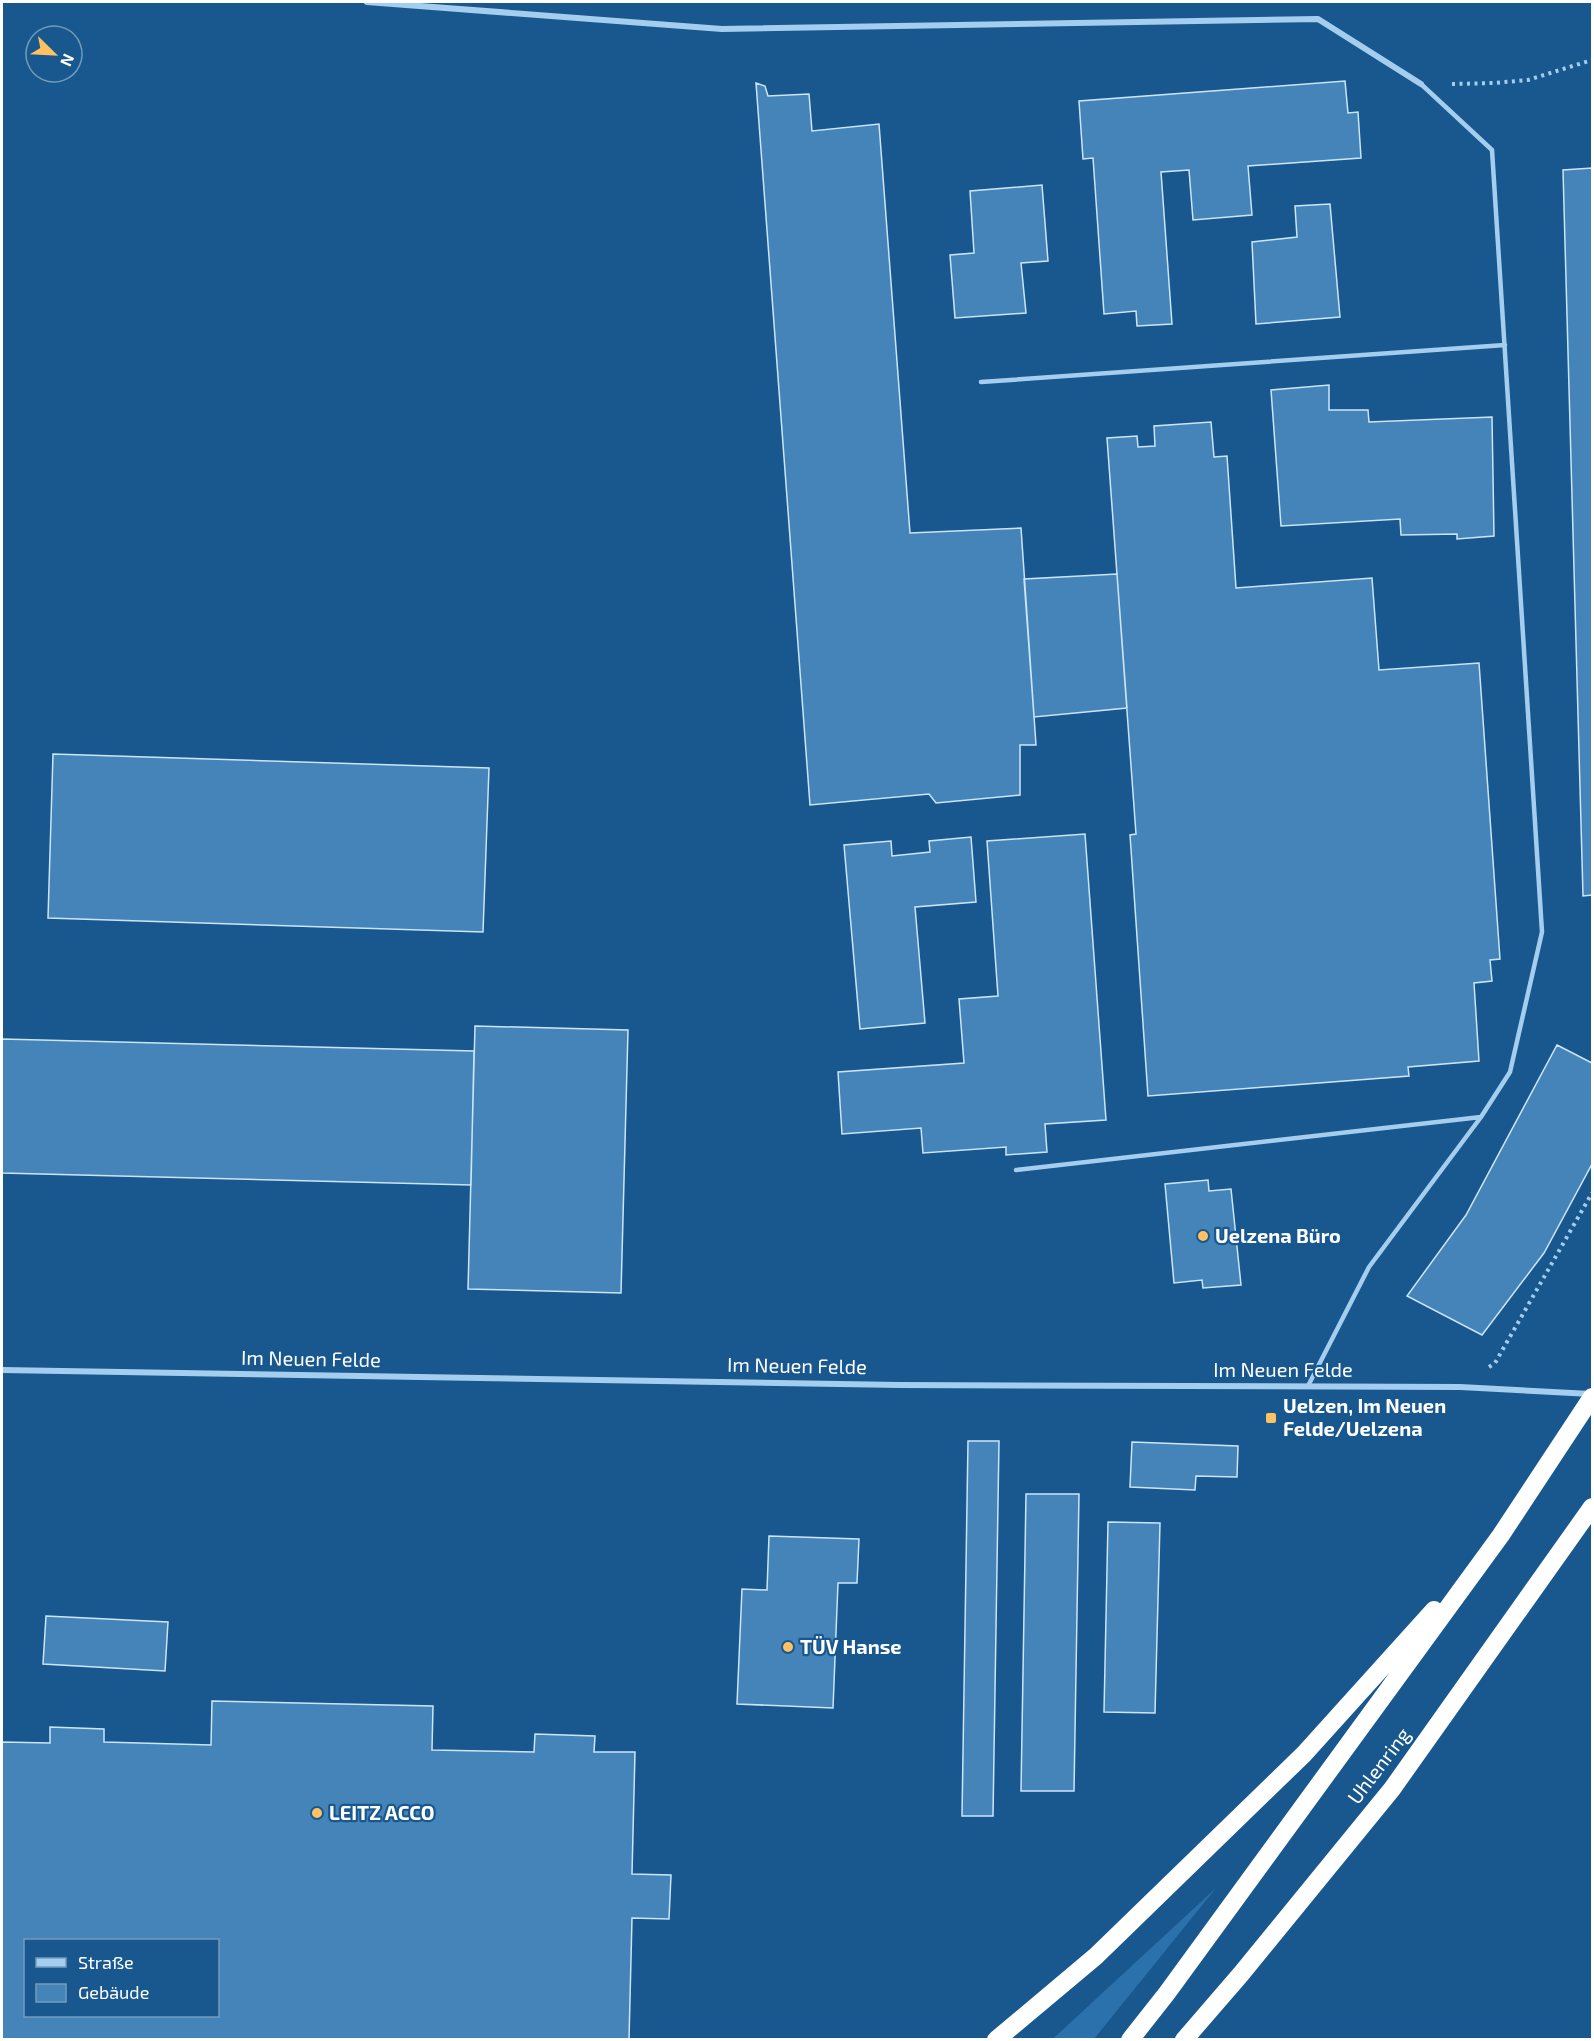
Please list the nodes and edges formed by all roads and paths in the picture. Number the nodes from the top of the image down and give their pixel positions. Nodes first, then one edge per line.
1 (367, 2) edge
2 (1593, 60) edge
3 (1421, 84) junction
4 (1505, 345) junction
5 (981, 382) dead end
6 (1481, 1117) junction
7 (1016, 1170) dead end
8 (1593, 1193) edge
9 (2, 1370) edge
10 (1308, 1386) junction
11 (1460, 1387) junction
12 (1593, 1396) edge
13 (1593, 1507) edge
14 (1501, 1535) junction
15 (996, 2040) edge
16 (1130, 2040) edge
17 (1184, 2040) edge

1 - 3 street
2 - 3 path
3 - 4 lane
4 - 5 lane
4 - 6 lane
6 - 7 lane
6 - 10 lane
8 - 11 path
9 - 10 street, Im Neuen Felde
10 - 11 street, Im Neuen Felde
11 - 12 street, Im Neuen Felde
12 - 14 highway
13 - 17 highway, Uhlenring
14 - 15 highway
14 - 16 highway

